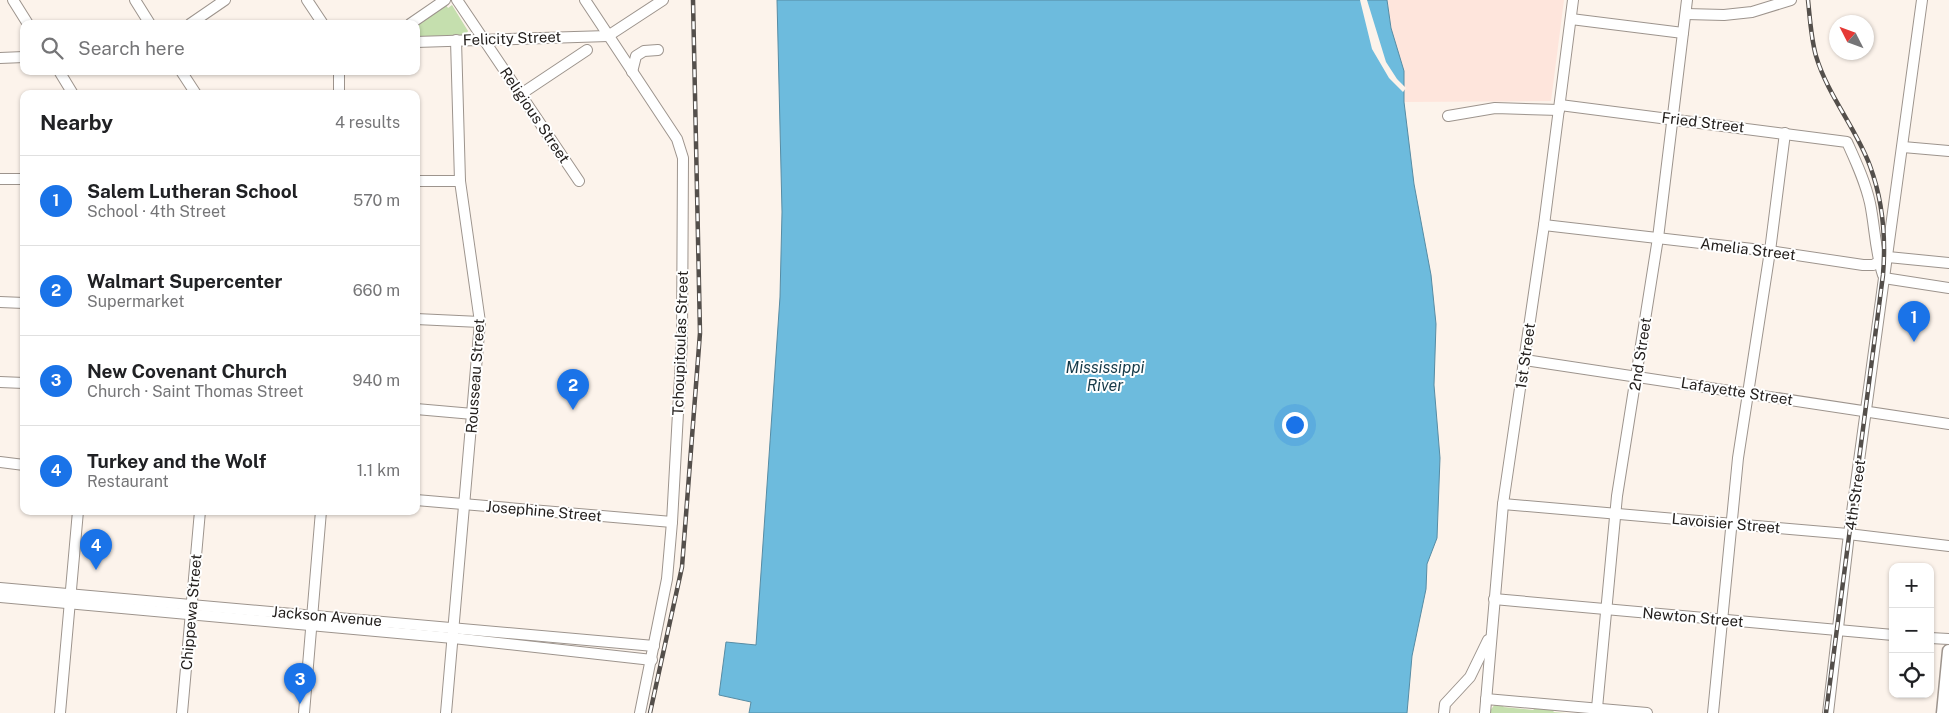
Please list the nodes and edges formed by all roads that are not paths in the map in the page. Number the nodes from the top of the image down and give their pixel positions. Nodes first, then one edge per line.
1 (13, 0) edge
2 (135, 0) edge
3 (225, 0) edge
4 (307, 0) edge
5 (445, 0) edge
6 (457, 0) edge
7 (585, 0) edge
8 (663, 0) edge
9 (1573, 0) edge
10 (1687, 0) edge
11 (1791, 0) edge
12 (1922, 0) edge
13 (1686, 14) junction
14 (1571, 19) junction
15 (26, 20) edge
16 (148, 20) edge
17 (196, 20) edge
18 (320, 20) edge
19 (416, 20) edge
20 (1683, 33) junction
21 (608, 36) junction
22 (483, 38) junction
23 (456, 40) junction
24 (420, 42) edge
25 (587, 50) dead end
26 (658, 50) dead end
27 (20, 57) edge
28 (0, 58) edge
29 (632, 72) junction
30 (61, 75) edge
31 (184, 75) edge
32 (339, 75) edge
33 (71, 90) edge
34 (193, 90) edge
35 (339, 90) edge
36 (521, 94) junction
37 (1559, 108) junction
38 (1448, 116) dead end
39 (1673, 118) junction
40 (1785, 133) junction
41 (1903, 147) junction
42 (1949, 151) edge
43 (0, 179) edge
44 (20, 179) edge
45 (420, 181) edge
46 (460, 181) junction
47 (579, 181) dead end
48 (1544, 225) junction
49 (1658, 238) junction
50 (1770, 251) junction
51 (1883, 259) junction
52 (1949, 263) edge
53 (1884, 278) junction
54 (1949, 288) edge
55 (0, 302) edge
56 (20, 303) edge
57 (420, 319) edge
58 (480, 322) junction
59 (1525, 360) junction
60 (1637, 376) junction
61 (0, 382) edge
62 (20, 383) edge
63 (1748, 393) junction
64 (420, 410) edge
65 (1866, 411) junction
66 (473, 414) junction
67 (1949, 424) edge
68 (0, 462) edge
69 (20, 464) edge
70 (420, 500) edge
71 (1504, 504) junction
72 (464, 505) junction
73 (1615, 514) junction
74 (78, 515) edge
75 (200, 515) edge
76 (321, 515) edge
77 (672, 522) junction
78 (1731, 523) junction
79 (1849, 534) junction
80 (1949, 546) edge
81 (0, 588) edge
82 (0, 597) edge
83 (70, 599) junction
84 (1494, 599) junction
85 (191, 609) junction
86 (1606, 609) junction
87 (311, 620) junction
88 (1722, 620) junction
89 (1837, 630) junction
90 (454, 633) junction
91 (1491, 635) junction
92 (1889, 635) edge
93 (1934, 638) edge
94 (1949, 639) edge
95 (654, 646) junction
96 (1949, 652) edge
97 (652, 660) junction
98 (1486, 699) junction
99 (1597, 708) junction
100 (60, 713) edge
101 (182, 713) edge
102 (304, 713) edge
103 (446, 713) edge
104 (640, 713) edge
105 (1444, 713) edge
106 (1485, 713) edge
107 (1647, 713) edge
108 (1713, 713) edge
109 (1828, 713) edge
110 (1943, 713) edge

1 - 15 street
2 - 16 street
3 - 17 street
4 - 18 street
5 - 19 street
6 - 22 street, Religious Street
7 - 21 street, Tchoupitoulas Street
8 - 21 street
9 - 14 street, 1st Street
10 - 13 street, 2nd Street
11 - 13 street
12 - 41 street, 4th Street
13 - 20 street, 2nd Street
14 - 20 street
14 - 37 street, 1st Street
20 - 39 street, 2nd Street
21 - 22 street, Felicity Street
21 - 29 street, Tchoupitoulas Street
22 - 23 street, Felicity Street
22 - 36 street, Religious Street
23 - 24 street, Felicity Street
23 - 46 street, Rousseau Street
25 - 36 street
26 - 29 street
27 - 28 street
29 - 77 street, Tchoupitoulas Street
30 - 33 street
31 - 34 street
32 - 35 street
36 - 47 street, Religious Street
37 - 38 street, Fried Street
37 - 39 street, Fried Street
37 - 48 street, 1st Street
39 - 40 street, Fried Street
39 - 49 street, 2nd Street
40 - 50 street
40 - 51 street, Fried Street
41 - 42 street
41 - 51 street, 4th Street
43 - 44 street
45 - 46 street
46 - 58 street, Rousseau Street
48 - 49 street, Amelia Street
48 - 59 street, 1st Street
49 - 50 street, Amelia Street
49 - 60 street, 2nd Street
50 - 51 street, Amelia Street
50 - 63 street
51 - 52 street, Amelia Street
51 - 53 street, 4th Street
53 - 54 street
53 - 65 street, 4th Street
55 - 56 street
57 - 58 street
58 - 66 street, Rousseau Street
59 - 60 street, Lafayette Street
59 - 71 street, 1st Street
60 - 63 street, Lafayette Street
60 - 73 street, 2nd Street
61 - 62 street
63 - 65 street, Lafayette Street
63 - 78 street
64 - 66 street
65 - 67 street, Lafayette Street
65 - 79 street, 4th Street
66 - 72 street, Rousseau Street
68 - 69 street
70 - 72 street, Josephine Street
71 - 73 street, Lavoisier Street
71 - 84 street, 1st Street
72 - 77 street, Josephine Street
72 - 90 street, Rousseau Street
73 - 78 street, Lavoisier Street
73 - 86 street, 2nd Street
74 - 83 street
75 - 85 street, Chippewa Street
76 - 87 street
77 - 95 street, Tchoupitoulas Street
78 - 79 street, Lavoisier Street
78 - 88 street
79 - 80 street, Lavoisier Street
79 - 89 street, 4th Street
81 - 83 street, Jackson Avenue
82 - 83 street, Jackson Avenue
83 - 85 street, Jackson Avenue
83 - 100 street
84 - 86 street, Newton Street
84 - 91 street, 1st Street
85 - 87 street, Jackson Avenue
85 - 101 street, Chippewa Street
86 - 88 street, Newton Street
86 - 99 street, 2nd Street
87 - 90 street, Jackson Avenue
87 - 102 street
88 - 89 street, Newton Street
88 - 108 street
89 - 92 street, Newton Street
89 - 109 street, 4th Street
90 - 95 street, Jackson Avenue
90 - 97 street, Jackson Avenue
90 - 103 street, Rousseau Street
91 - 98 street, 1st Street
91 - 105 street
93 - 94 street
95 - 97 street, Tchoupitoulas Street
96 - 110 main road
97 - 104 street, Tchoupitoulas Street
98 - 99 street
98 - 106 street, 1st Street
99 - 107 street

